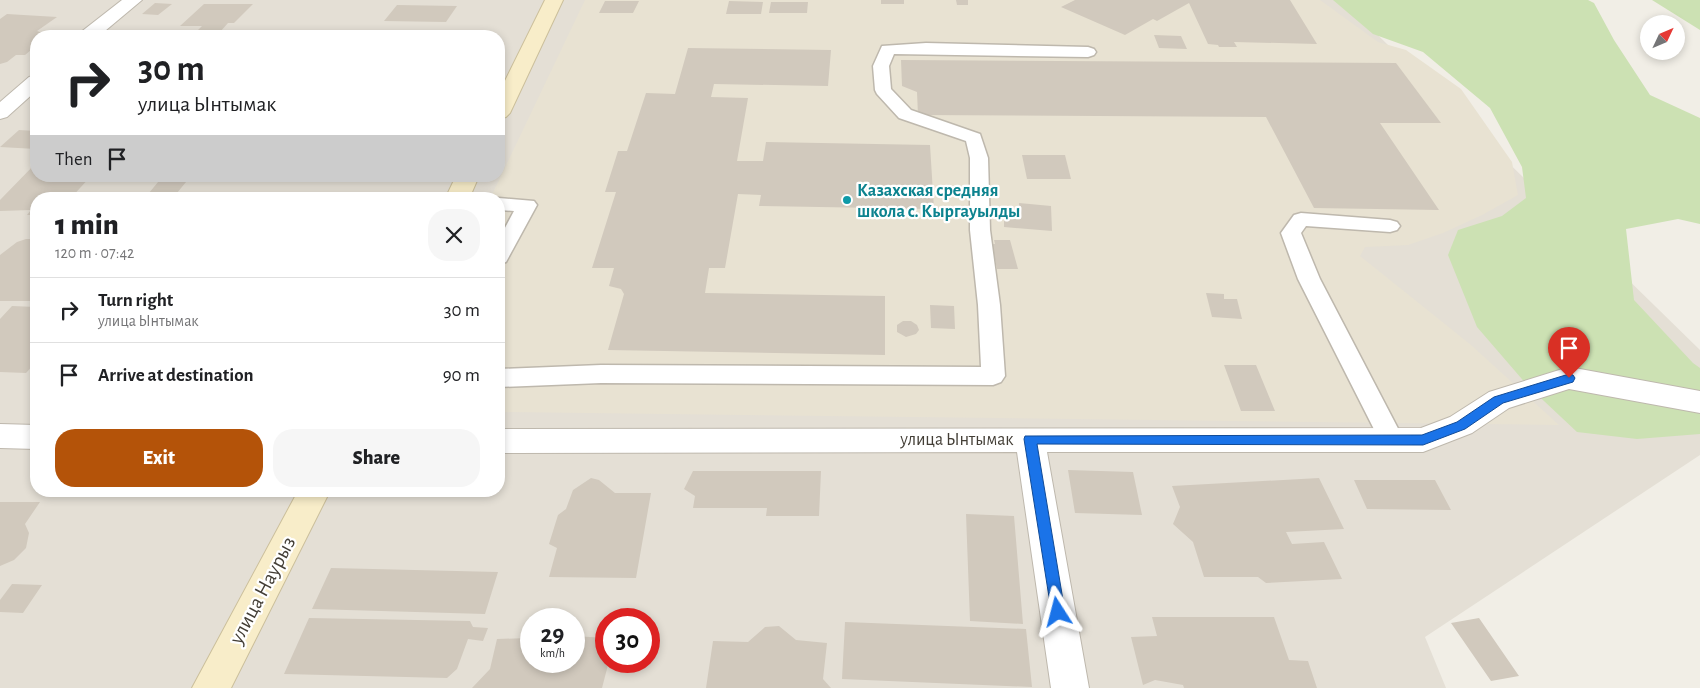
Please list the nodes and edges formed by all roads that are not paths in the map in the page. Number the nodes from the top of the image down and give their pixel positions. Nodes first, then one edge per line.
1 (133, 0) edge
2 (554, 0) edge
3 (96, 30) edge
4 (1088, 52) dead end
5 (30, 86) edge
6 (505, 101) edge
7 (0, 113) edge
8 (505, 204) edge
9 (1390, 226) dead end
10 (505, 246) edge
11 (505, 378) edge
12 (1700, 402) edge
13 (0, 436) edge
14 (30, 436) edge
15 (1030, 439) junction
16 (1392, 440) junction
17 (505, 441) edge
18 (311, 497) edge
19 (211, 688) edge
20 (1070, 688) edge

1 - 3 street
2 - 6 street
4 - 11 lane
5 - 7 street
8 - 10 lane
9 - 16 lane
12 - 16 street, улица Ынтымак
13 - 14 street
15 - 16 street, улица Ынтымак
15 - 17 street, улица Ынтымак
15 - 20 street
18 - 19 street, улица Наурыз

